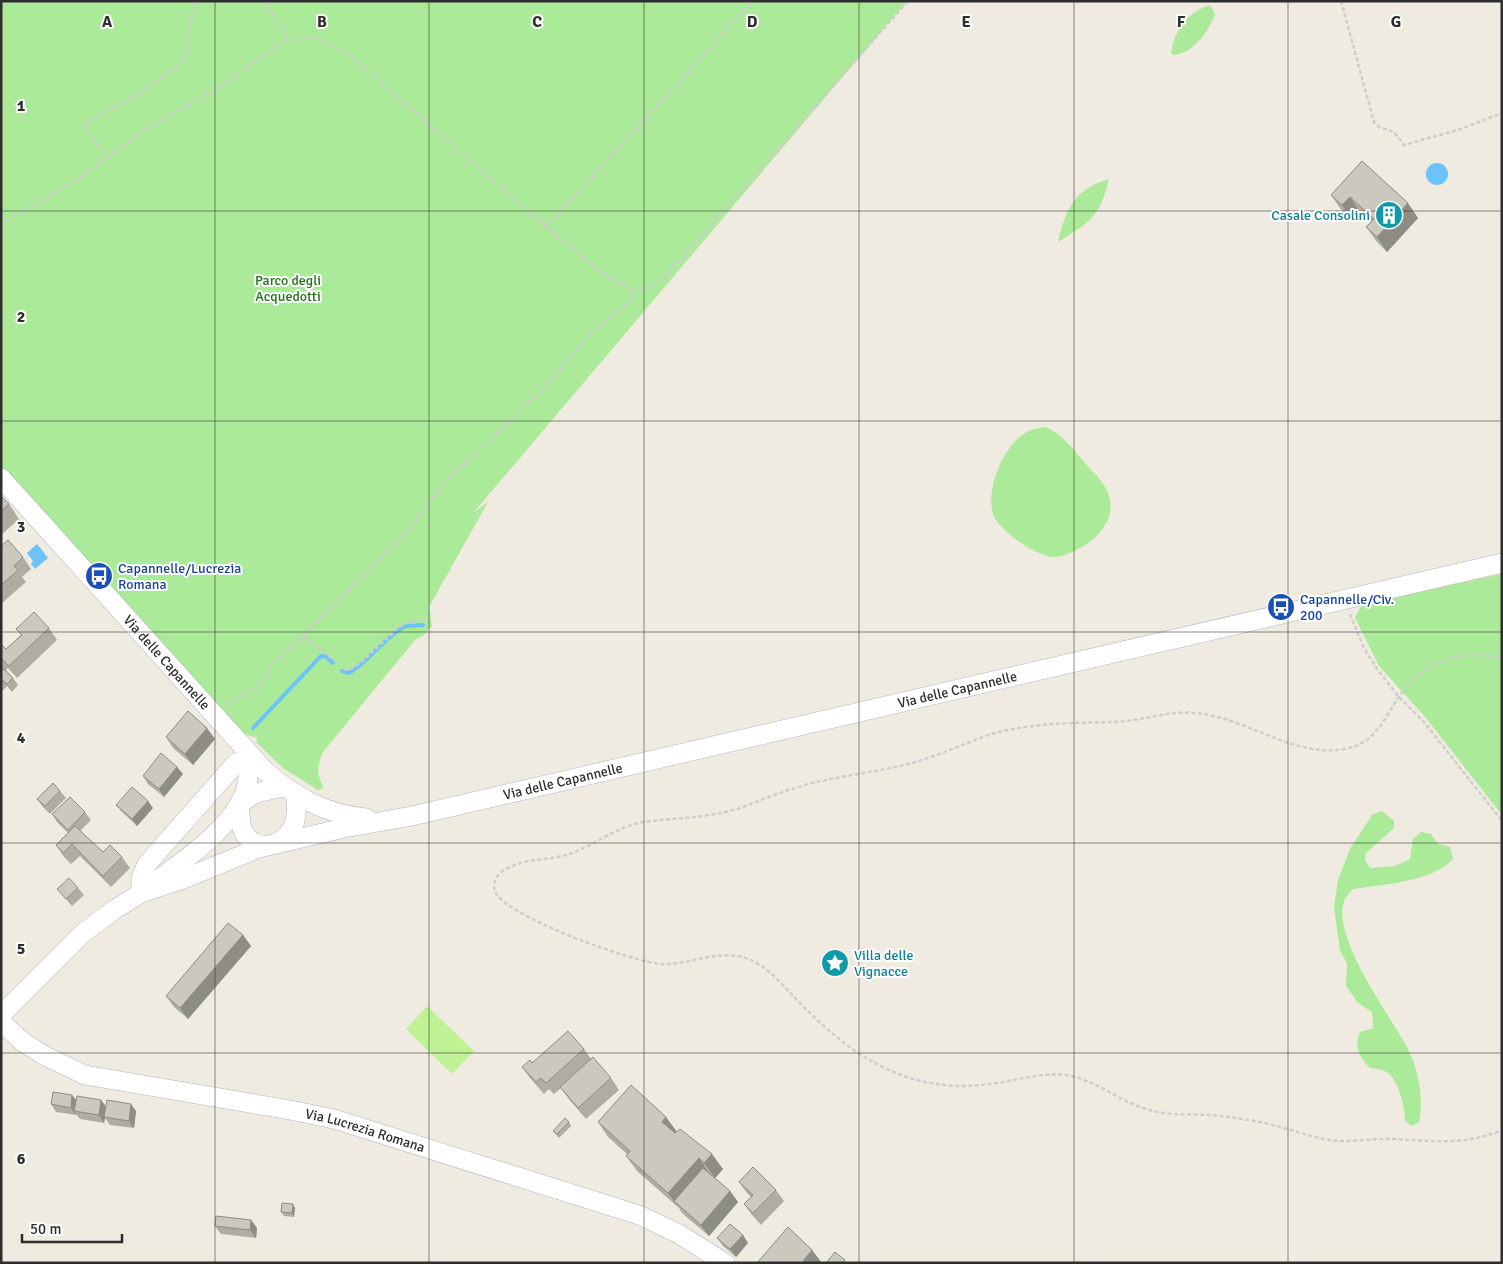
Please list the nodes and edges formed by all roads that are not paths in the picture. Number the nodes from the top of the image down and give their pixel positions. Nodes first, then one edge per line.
1 (1, 478) edge
2 (1502, 563) edge
3 (242, 756) junction
4 (289, 792) junction
5 (239, 804) junction
6 (412, 816) junction
7 (273, 845) junction
8 (142, 893) junction
9 (1, 1015) edge
10 (1, 1022) edge
11 (725, 1263) edge

1 - 3 street, Via delle Capannelle
2 - 6 street, Via delle Capannelle
3 - 4 street, Via delle Capannelle
3 - 5 street
3 - 8 street
4 - 5 street
4 - 6 street, Via delle Capannelle
4 - 7 street
5 - 7 street
5 - 8 street
6 - 7 street, Via delle Capannelle
7 - 8 street
8 - 9 street
10 - 11 street, Via Lucrezia Romana

